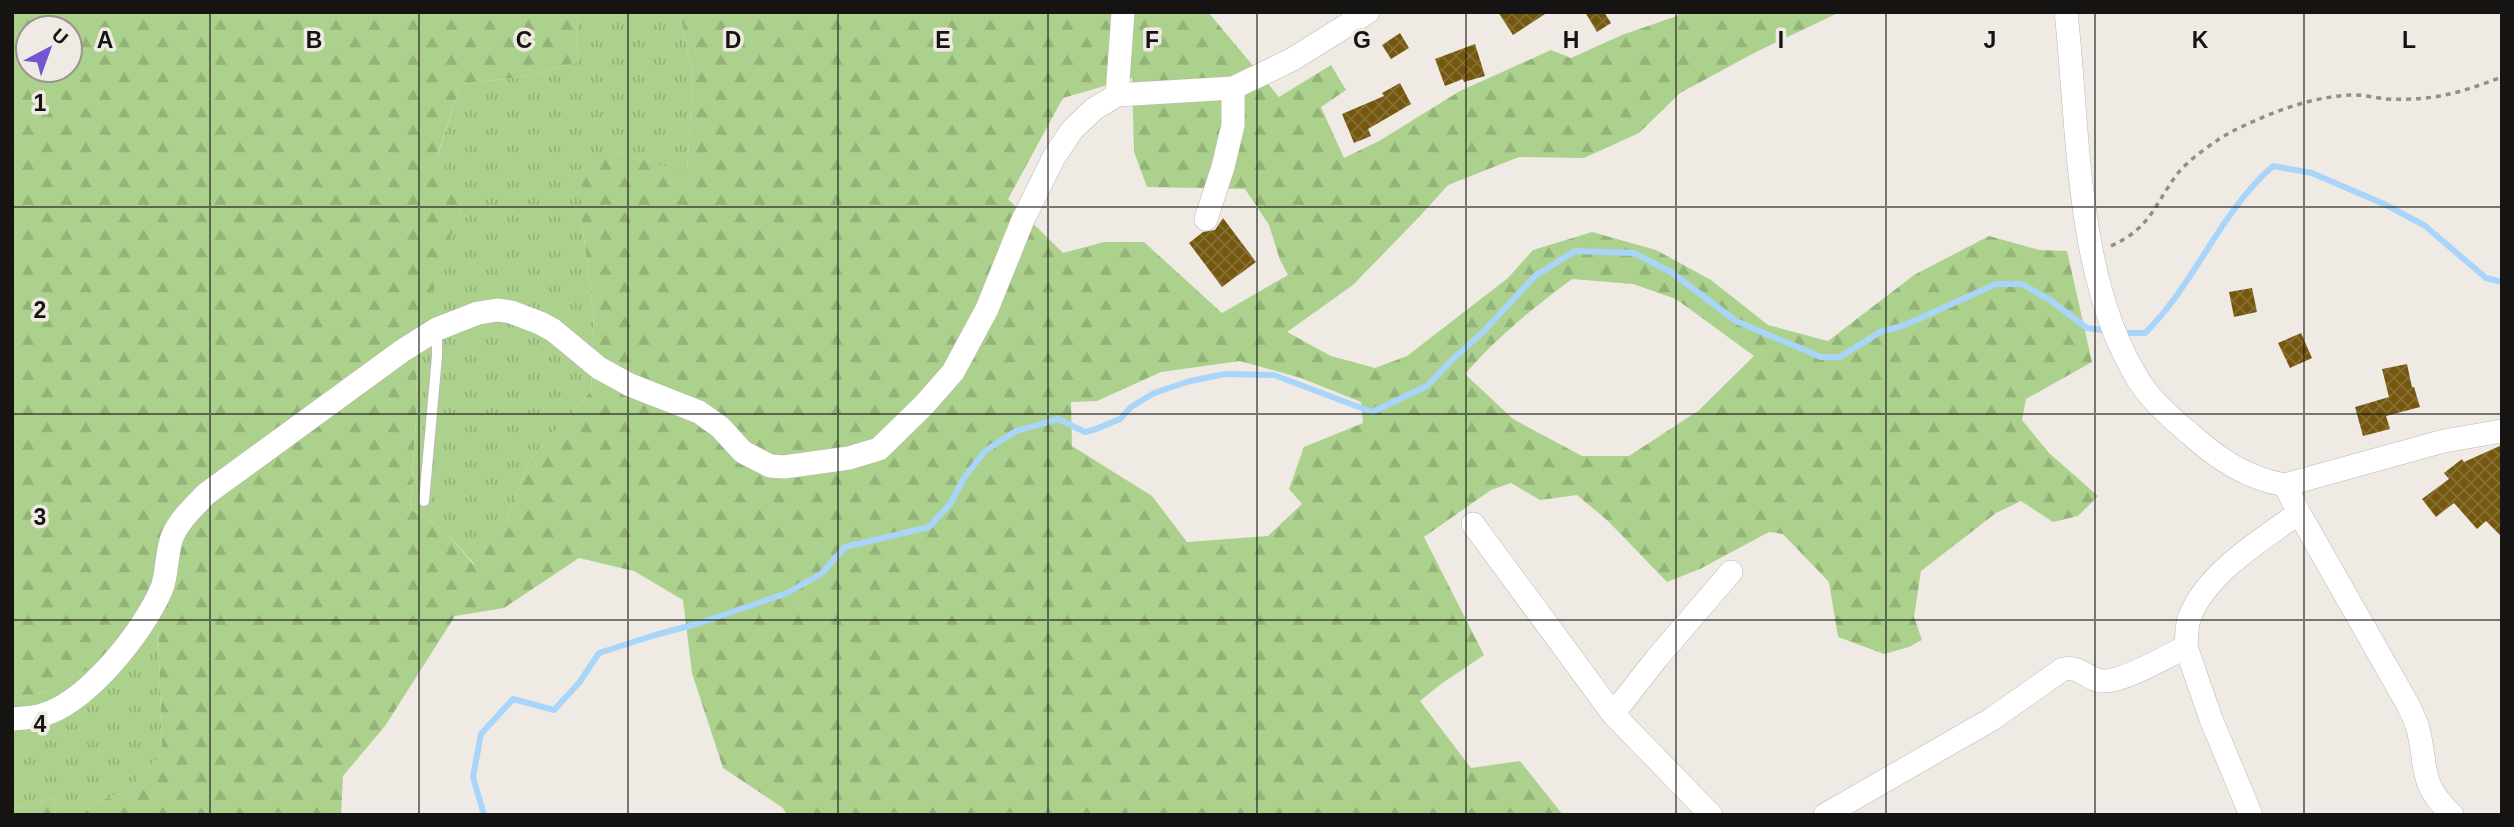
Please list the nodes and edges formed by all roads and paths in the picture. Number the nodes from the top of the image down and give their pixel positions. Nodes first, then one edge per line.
1 (1124, 12) edge
2 (1368, 12) edge
3 (2066, 12) edge
4 (2502, 77) edge
5 (1233, 88) junction
6 (1117, 95) junction
7 (1206, 219) dead end
8 (2092, 250) junction
9 (437, 329) junction
10 (2502, 431) edge
11 (2285, 485) junction
12 (424, 500) dead end
13 (2299, 513) junction
14 (1473, 524) dead end
15 (1731, 572) dead end
16 (2186, 647) junction
17 (1613, 713) junction
18 (12, 719) edge
19 (1710, 815) edge
20 (1825, 815) edge
21 (2251, 815) edge
22 (2452, 815) edge

1 - 6 street
2 - 5 street
3 - 8 street
4 - 8 path
5 - 6 street
5 - 7 street
6 - 9 street
8 - 11 street
9 - 12 lane
9 - 18 street
10 - 11 street
11 - 13 street
13 - 16 street
13 - 22 street
14 - 17 street
15 - 17 street
16 - 20 street
16 - 21 street
17 - 19 street

